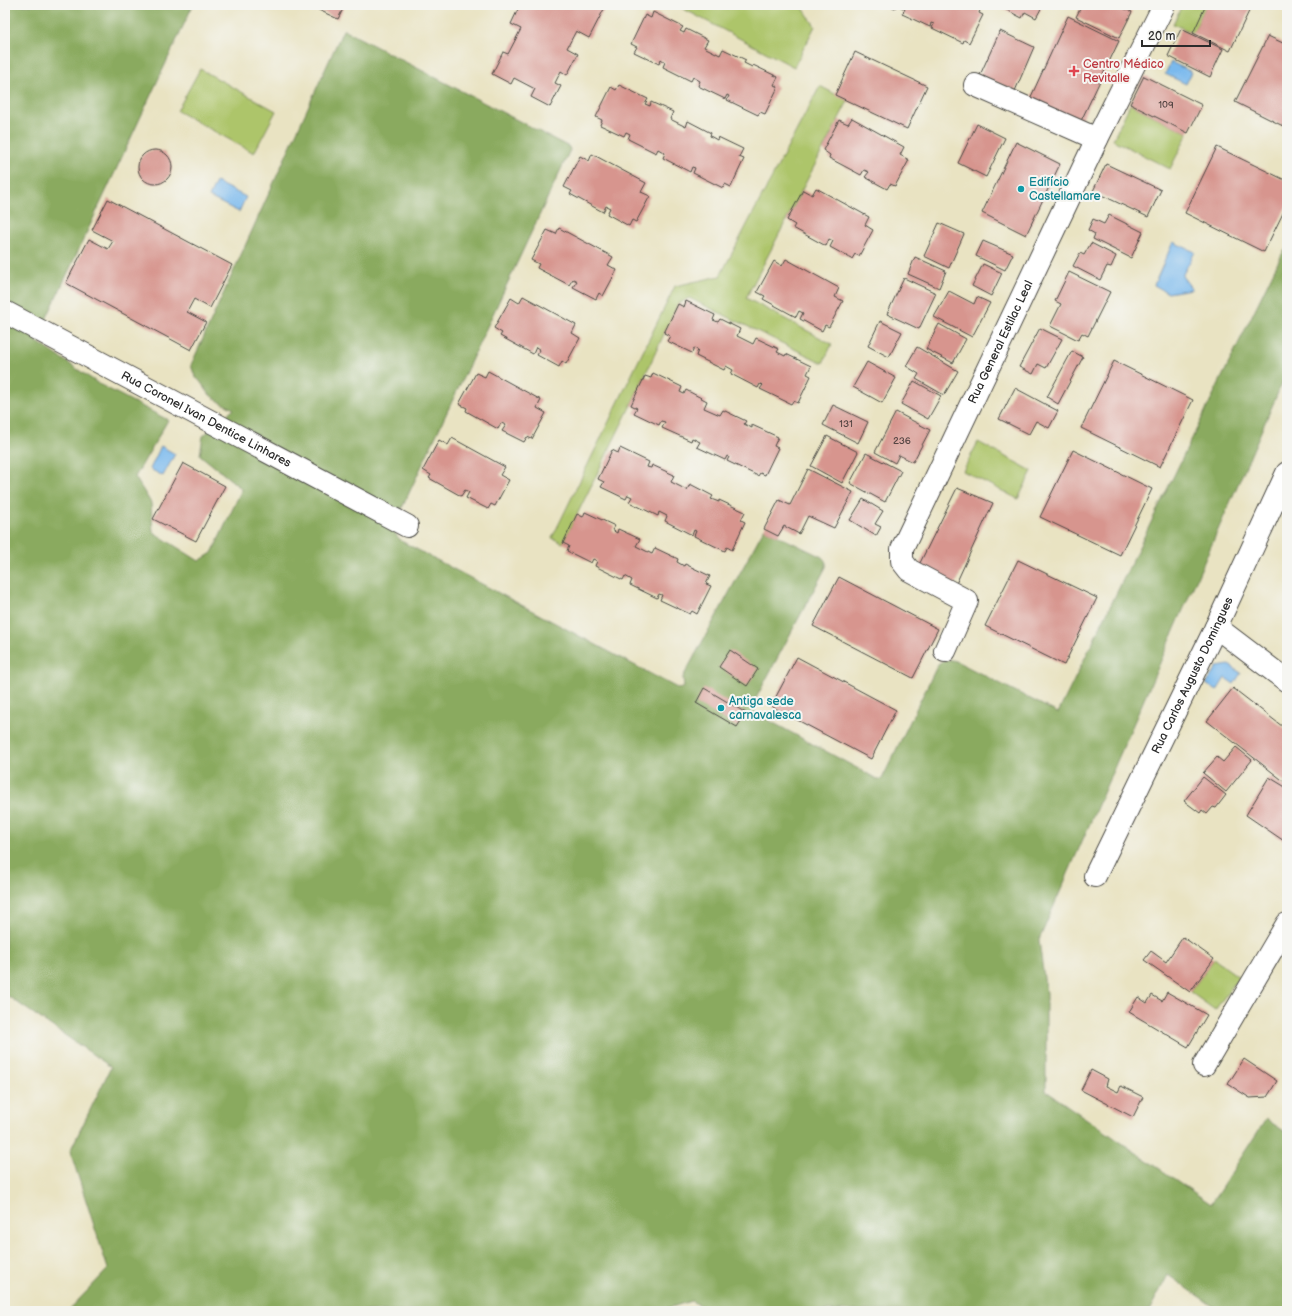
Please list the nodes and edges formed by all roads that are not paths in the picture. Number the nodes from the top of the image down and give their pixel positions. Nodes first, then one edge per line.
1 (1164, 5) edge
2 (975, 85) dead end
3 (1097, 139) junction
4 (5, 312) edge
5 (1287, 473) edge
6 (407, 526) dead end
7 (1216, 627) junction
8 (945, 652) dead end
9 (1287, 681) edge
10 (1095, 876) dead end
11 (1287, 924) edge
12 (1204, 1065) dead end

1 - 3 street, Rua General Estilac Leal
2 - 3 street
3 - 8 street, Rua General Estilac Leal
4 - 6 street, Rua Coronel Ivan Dentice Linhares
5 - 7 street, Rua Carlos Augusto Domingues
7 - 9 street
7 - 10 street, Rua Carlos Augusto Domingues
11 - 12 street

